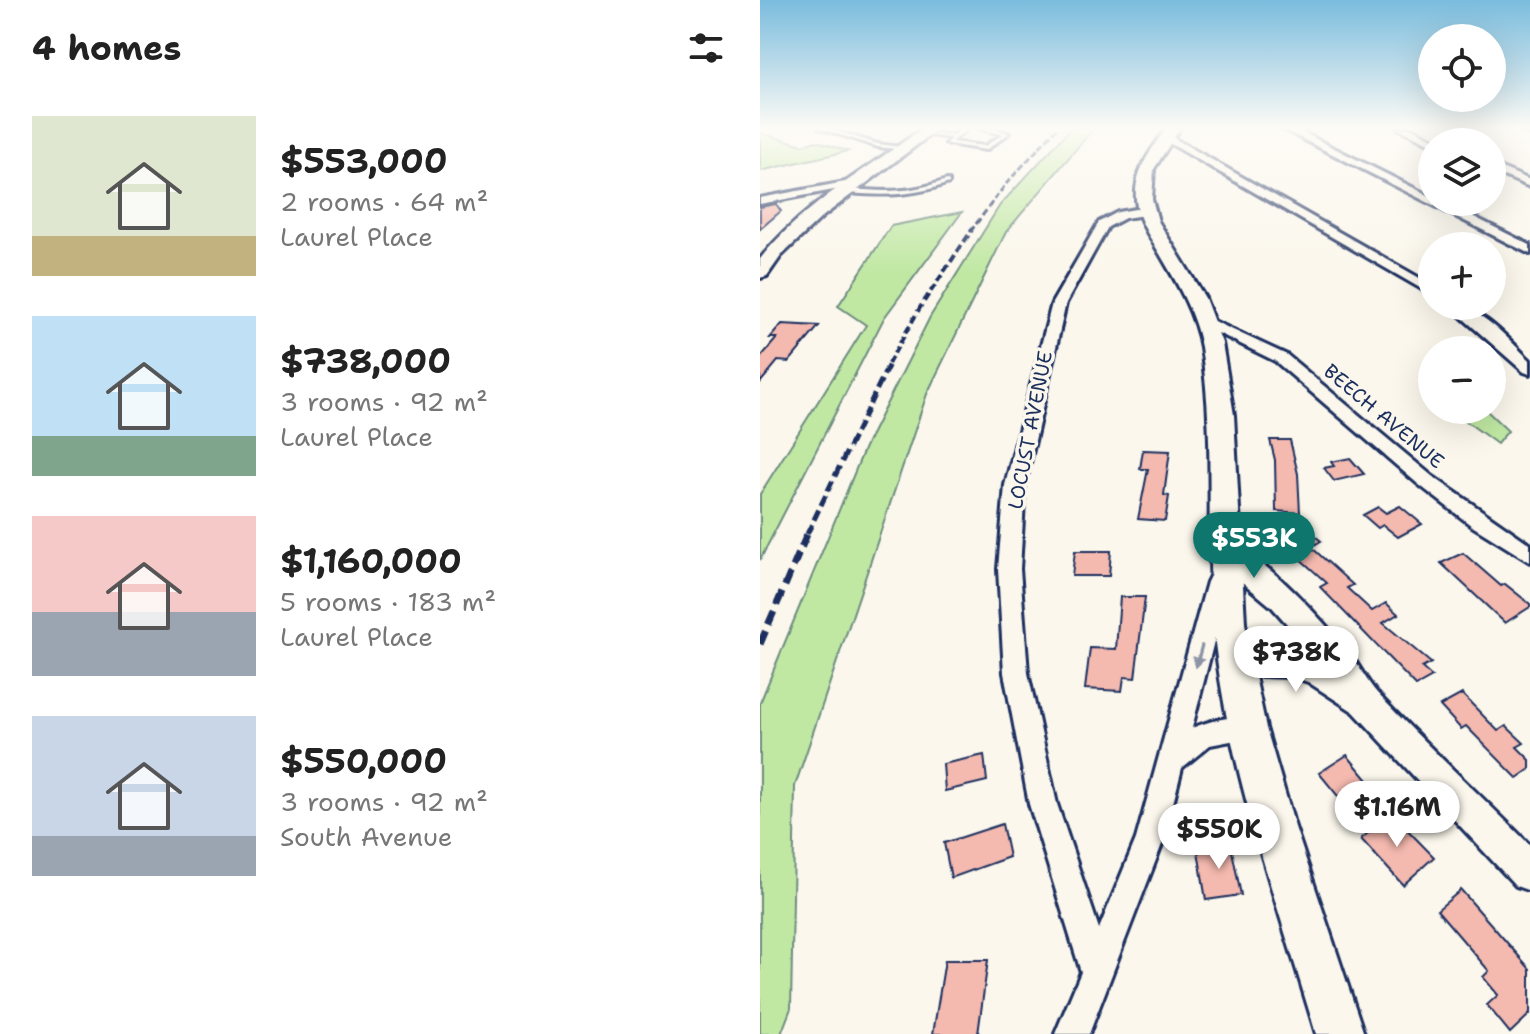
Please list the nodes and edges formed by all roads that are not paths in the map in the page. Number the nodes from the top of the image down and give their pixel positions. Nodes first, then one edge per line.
1 (868, 176) edge
2 (1146, 176) edge
3 (1242, 176) edge
4 (1383, 176) edge
5 (947, 182) dead end
6 (855, 186) junction
7 (1418, 194) edge
8 (760, 201) edge
9 (1147, 211) junction
10 (1463, 216) edge
11 (1530, 250) edge
12 (760, 272) edge
13 (1418, 283) edge
14 (1474, 320) edge
15 (1205, 321) junction
16 (1530, 369) edge
17 (1226, 553) junction
18 (1530, 554) edge
19 (1235, 662) junction
20 (1365, 702) junction
21 (1248, 728) junction
22 (1172, 760) junction
23 (1530, 872) edge
24 (1097, 972) junction
25 (1072, 1034) edge
26 (1340, 1034) edge

1 - 6 main road
2 - 9 main road
3 - 13 street
4 - 7 street
5 - 6 lane
6 - 8 street
6 - 12 main road
9 - 15 main road
9 - 24 street, LOCUST AVENUE
10 - 11 street
14 - 16 street
15 - 17 main road
15 - 18 street, BEECH AVENUE
17 - 19 main road
17 - 20 street
17 -> 22 street
19 - 20 street
19 - 21 main road
20 - 23 street
21 - 22 street
21 - 26 main road
22 - 24 street
24 - 25 street

